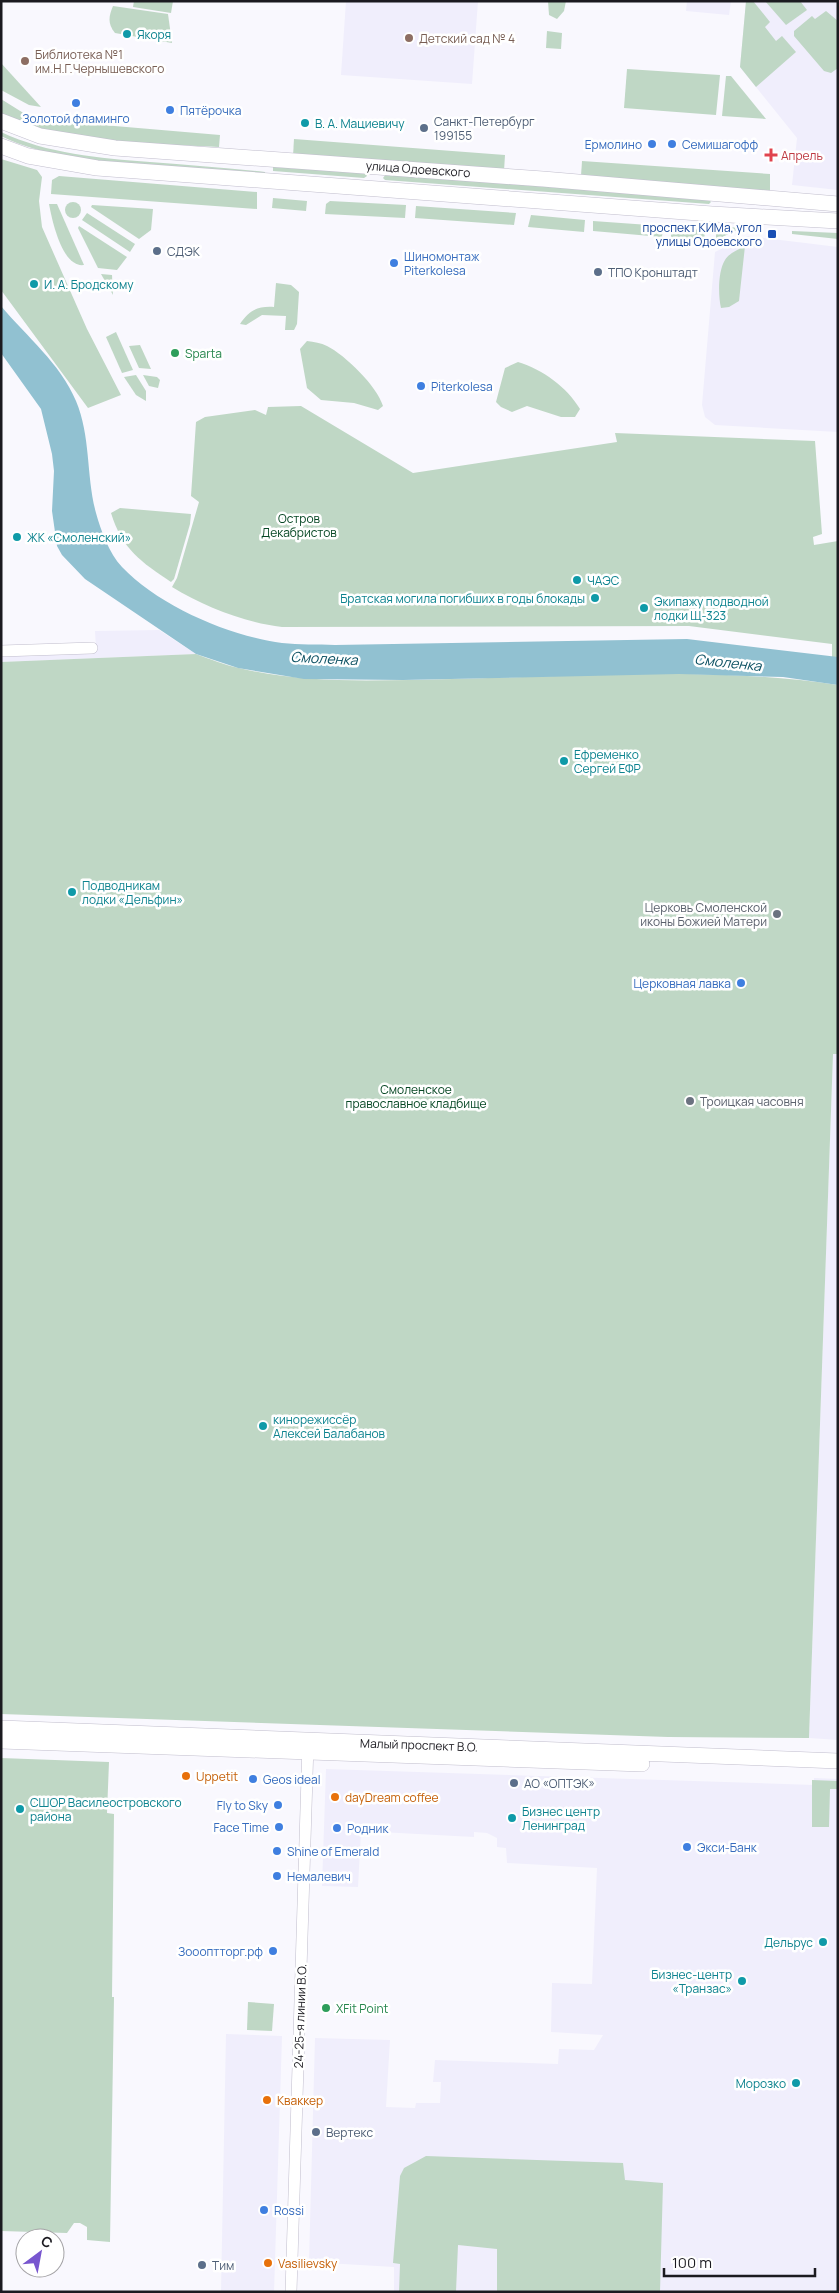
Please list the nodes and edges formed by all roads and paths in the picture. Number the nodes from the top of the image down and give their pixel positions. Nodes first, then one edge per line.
1 (1, 121) edge
2 (1, 146) edge
3 (375, 166) junction
4 (374, 189) junction
5 (719, 194) junction
6 (838, 204) edge
7 (717, 214) junction
8 (838, 220) edge
9 (92, 648) dead end
10 (1, 651) edge
11 (1, 1728) edge
12 (1, 1741) edge
13 (308, 1746) junction
14 (838, 1762) edge
15 (838, 1772) edge
16 (291, 2292) edge

1 - 3 street, улица Одоевского
2 - 4 street, улица Одоевского
3 - 4 street
3 - 5 street, улица Одоевского
4 - 7 street, улица Одоевского
5 - 6 street, улица Одоевского
5 - 7 street
7 - 8 street, улица Одоевского
9 - 10 street
11 - 13 street, Малый проспект В.О.
12 - 13 street, Малый проспект В.О.
13 - 14 street, Малый проспект В.О.
13 - 15 street, Малый проспект В.О.
13 - 16 street, 24-25-я линии В.О.

